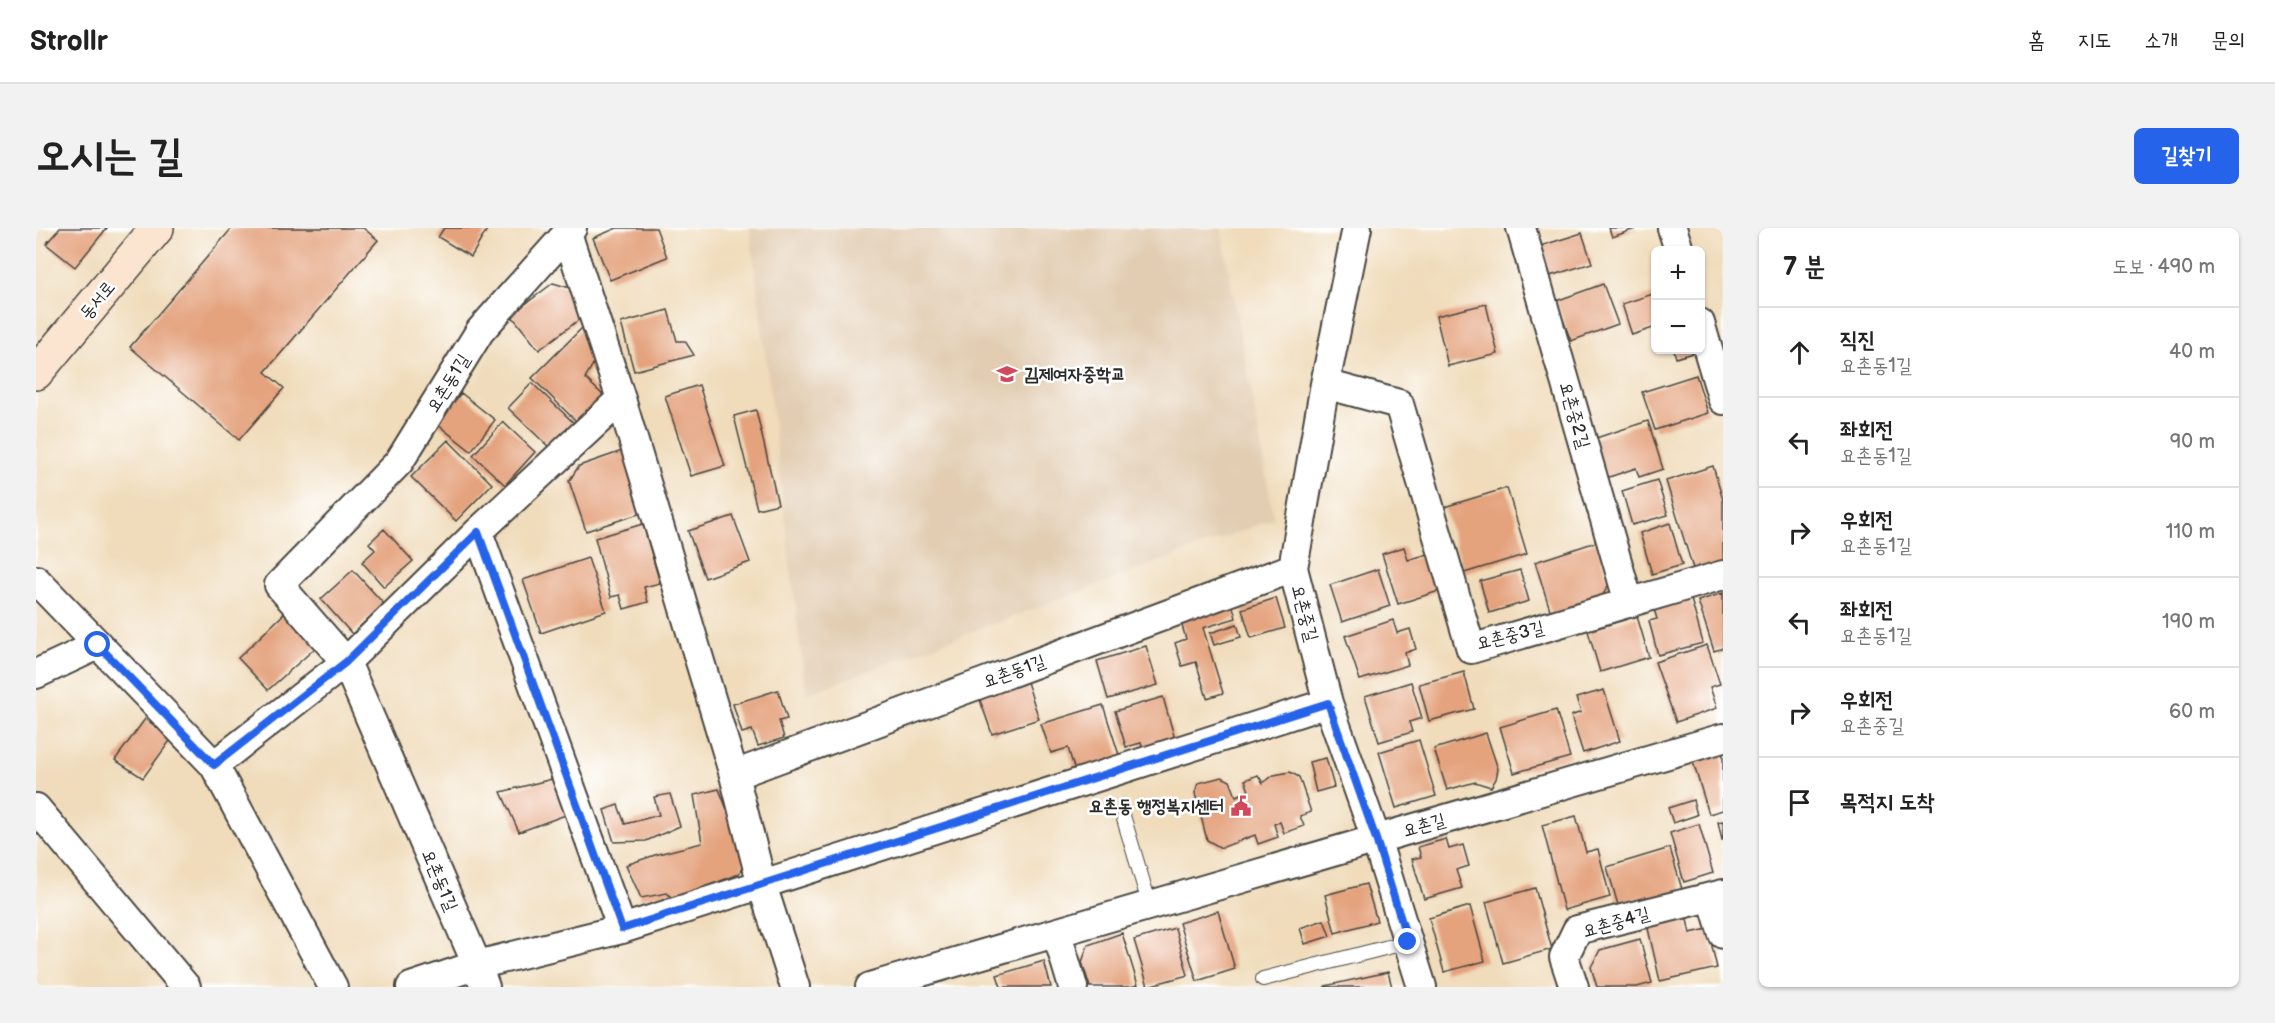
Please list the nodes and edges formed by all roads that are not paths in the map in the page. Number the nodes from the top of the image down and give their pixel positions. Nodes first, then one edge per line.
1 (157, 228) edge
2 (1356, 228) edge
3 (1521, 228) edge
4 (1672, 228) edge
5 (570, 231) edge
6 (1678, 246) edge
7 (1705, 337) edge
8 (36, 373) edge
9 (1325, 384) junction
10 (621, 399) junction
11 (1723, 400) edge
12 (478, 532) junction
13 (1293, 568) junction
14 (1723, 576) edge
15 (36, 580) edge
16 (1629, 603) junction
17 (98, 645) junction
18 (346, 662) junction
19 (36, 674) edge
20 (1328, 703) junction
21 (1723, 738) edge
22 (214, 765) junction
23 (734, 775) junction
24 (36, 808) edge
25 (1124, 819) dead end
26 (1376, 839) junction
27 (762, 885) junction
28 (1718, 896) edge
29 (1150, 906) junction
30 (622, 929) junction
31 (1057, 934) junction
32 (1723, 934) edge
33 (1408, 942) junction
34 (481, 976) edge
35 (1263, 979) dead end
36 (186, 987) edge
37 (333, 987) edge
38 (411, 987) edge
39 (795, 987) edge
40 (870, 987) edge
41 (1073, 987) edge
42 (1422, 987) edge
43 (1574, 987) edge

1 - 8 main road, 동서로
2 - 9 street, 요촌중길
3 - 16 street, 요촌중2길
4 - 6 street
5 - 10 street, 요촌동1길
5 - 18 street, 요촌동1길
7 - 11 street
9 - 13 street, 요촌중길
9 - 16 street, 요촌중3길
10 - 12 street
10 - 23 street, 요촌동1길
12 - 18 street
12 - 30 street
13 - 20 street, 요촌중길
13 - 23 street, 요촌동1길
14 - 16 street, 요촌중3길
15 - 17 street
17 - 19 street
17 - 22 street
18 - 22 street
18 - 34 street, 요촌동1길
20 - 26 street, 요촌중길
20 - 27 street
21 - 26 street, 요촌길
22 - 37 street
23 - 27 street, 요촌동1길
24 - 36 street
25 - 29 lane
26 - 29 street, 요촌길
26 - 33 street, 요촌중길
27 - 30 street
27 - 39 street, 요촌동1길
28 - 32 street, 요촌중4길
28 - 43 street, 요촌중4길
29 - 31 street, 요촌길
30 - 34 street
31 - 40 street, 요촌길
31 - 41 street
33 - 35 lane
33 - 42 street, 요촌중길
34 - 38 street

